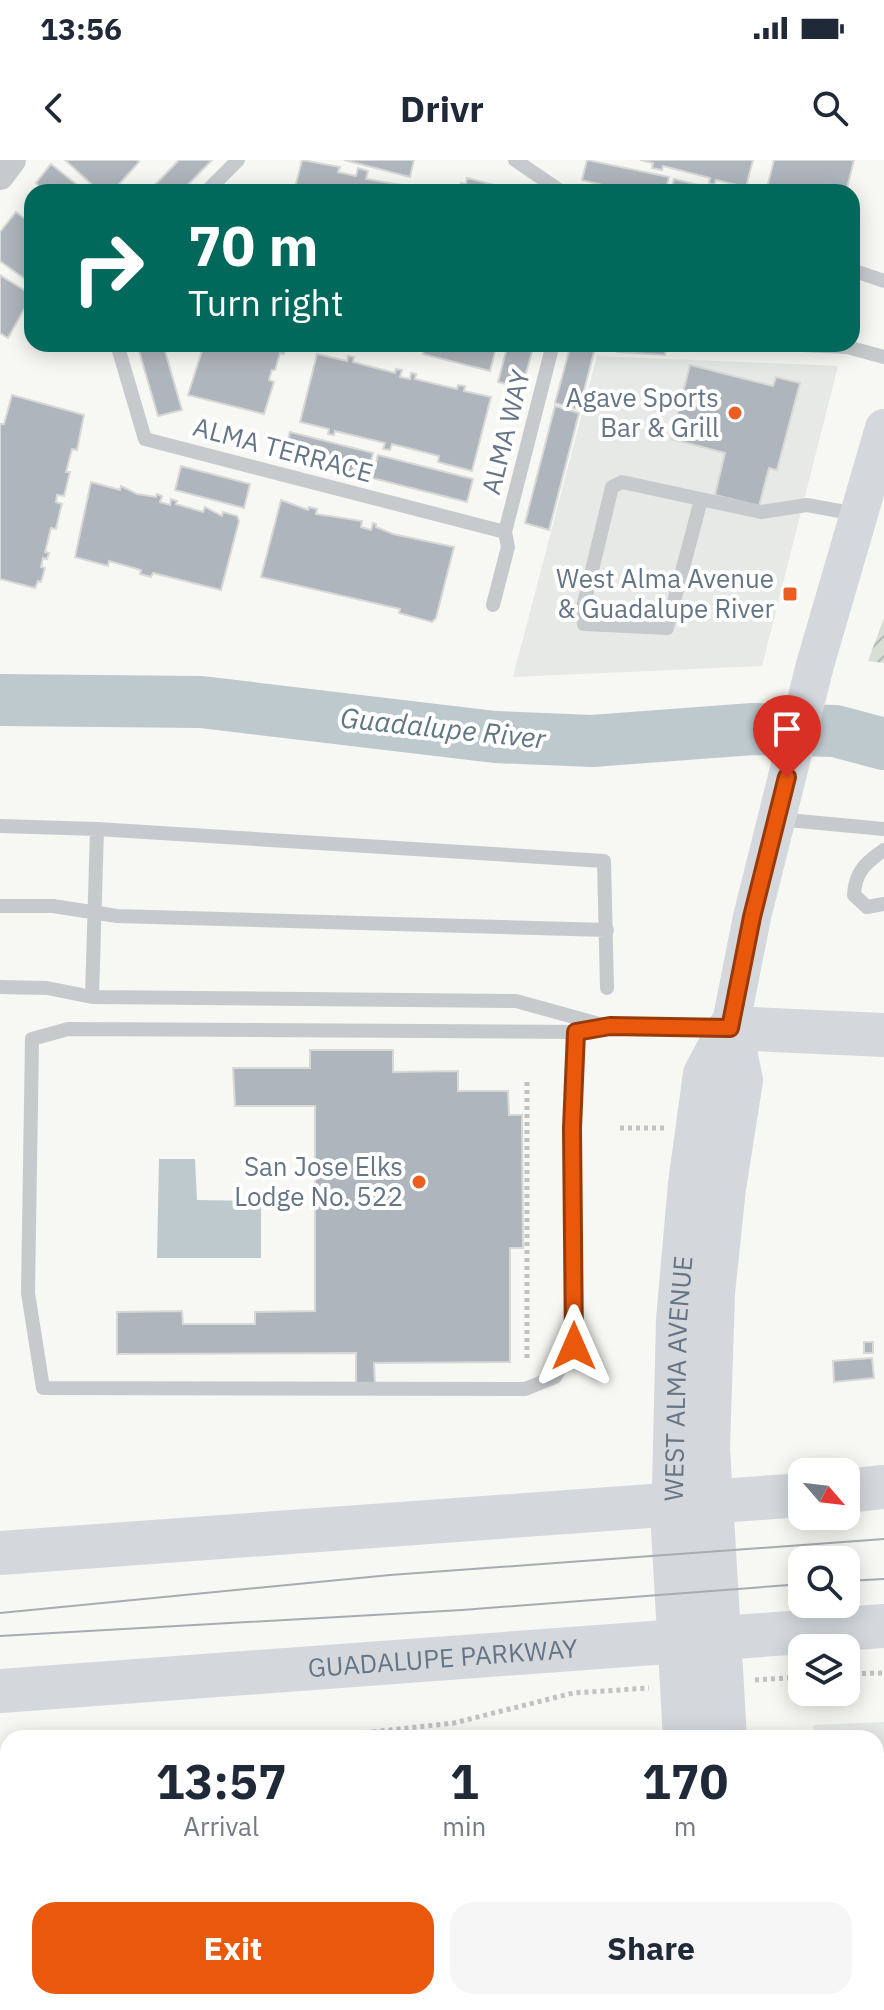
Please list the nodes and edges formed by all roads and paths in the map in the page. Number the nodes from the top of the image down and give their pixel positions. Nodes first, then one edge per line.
1 (12, 160) edge
2 (238, 160) edge
3 (515, 160) edge
4 (0, 176) edge
5 (214, 184) edge
6 (550, 184) edge
7 (860, 273) edge
8 (884, 281) edge
9 (860, 351) edge
10 (119, 352) edge
11 (551, 352) edge
12 (884, 357) edge
13 (884, 428) edge
14 (701, 500) junction
15 (860, 515) junction
16 (505, 532) junction
17 (493, 605) dead end
18 (778, 812) junction
19 (0, 826) edge
20 (97, 829) junction
21 (884, 829) edge
22 (884, 850) edge
23 (884, 904) edge
24 (0, 906) edge
25 (96, 913) junction
26 (607, 930) junction
27 (0, 987) edge
28 (607, 988) dead end
29 (92, 997) junction
30 (610, 1026) junction
31 (730, 1028) junction
32 (576, 1032) junction
33 (884, 1035) edge
34 (527, 1082) dead end
35 (620, 1128) dead end
36 (669, 1128) dead end
37 (527, 1362) dead end
38 (884, 1487) edge
39 (860, 1490) edge
40 (788, 1496) edge
41 (0, 1553) edge
42 (884, 1626) edge
43 (884, 1673) edge
44 (860, 1674) edge
45 (0, 1691) edge
46 (608, 1691) dead end
47 (390, 1730) edge
48 (685, 1730) edge
49 (725, 1730) edge

1 - 4 street
2 - 5 lane
3 - 6 lane
7 - 8 lane
9 - 12 lane
10 - 16 lane, ALMA TERRACE
11 - 16 lane, ALMA WAY
13 - 15 main road, WEST ALMA AVENUE
14 - 14 lane
14 - 15 lane
15 - 18 main road, WEST ALMA AVENUE
16 - 17 lane, ALMA WAY
18 - 21 lane
18 - 31 main road, WEST ALMA AVENUE
19 - 20 lane
20 - 25 lane
20 - 26 lane
22 - 23 lane
24 - 25 lane
25 - 26 lane
25 - 29 lane
26 - 28 lane
27 - 29 lane
29 - 30 lane
30 - 31 lane
30 - 32 lane
31 - 33 main road
31 - 48 main road, WEST ALMA AVENUE
31 - 49 main road, WEST ALMA AVENUE
32 - 32 lane
34 - 37 path
35 - 36 path
38 - 39 main road
40 - 41 main road
42 - 45 main road, GUADALUPE PARKWAY
43 - 44 path
46 - 47 path

